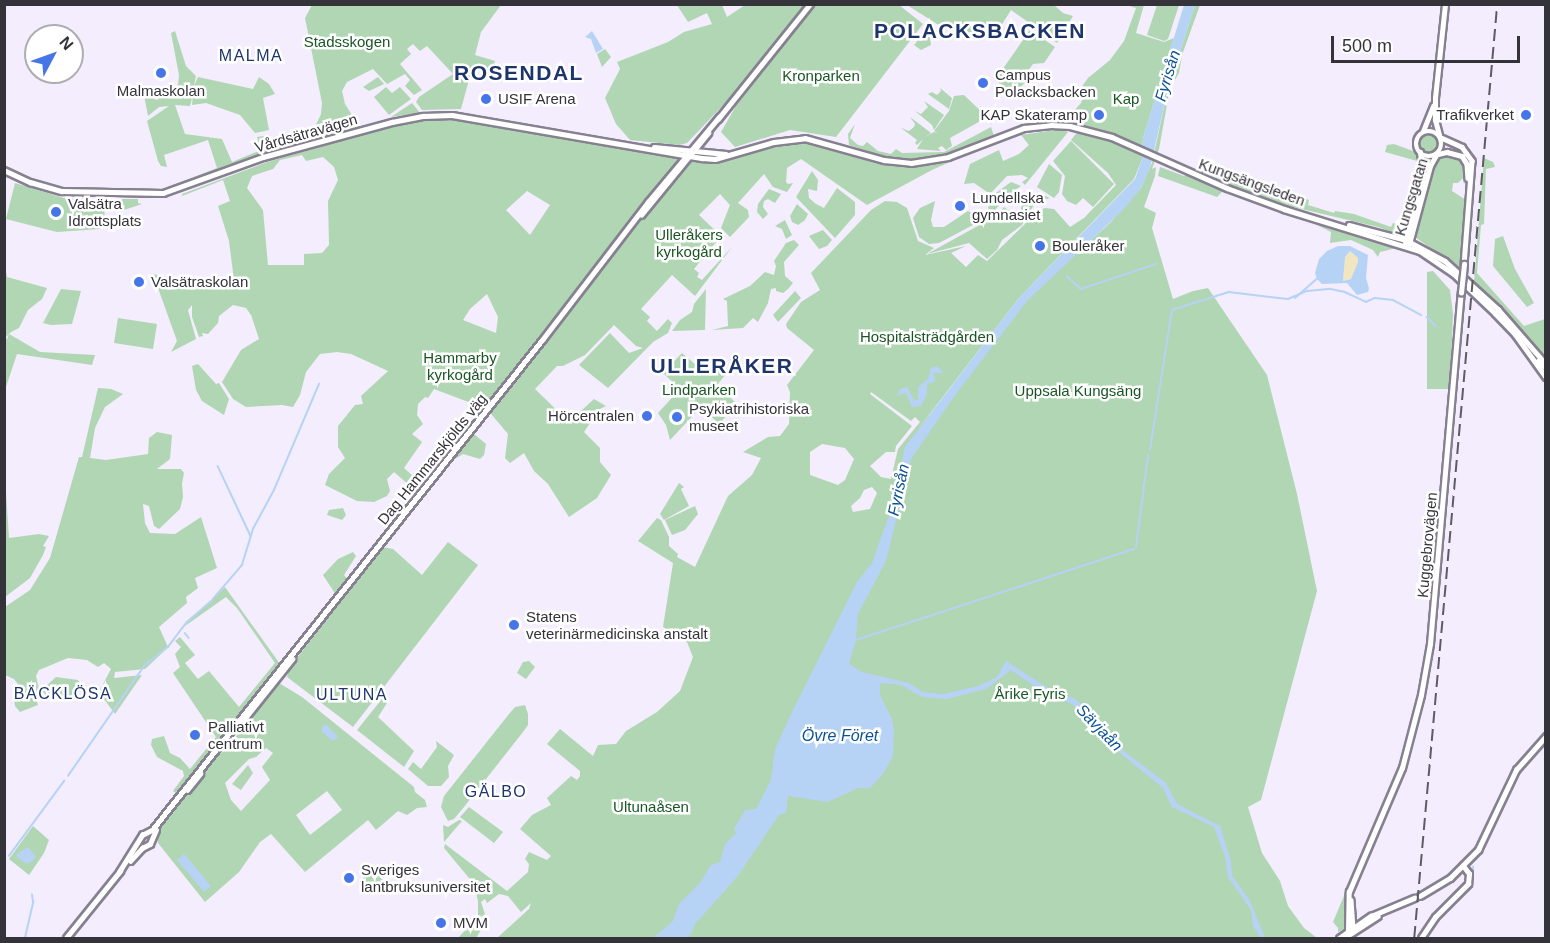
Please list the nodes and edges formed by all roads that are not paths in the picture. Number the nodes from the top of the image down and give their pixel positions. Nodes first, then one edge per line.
1 (810, 4) edge
2 (1446, 4) edge
3 (1435, 98) junction
4 (1421, 134) junction
5 (704, 135) junction
6 (1440, 136) junction
7 (620, 144) junction
8 (676, 149) junction
9 (666, 152) junction
10 (1419, 152) junction
11 (690, 154) junction
12 (708, 154) junction
13 (732, 154) junction
14 (1437, 154) junction
15 (702, 158) junction
16 (684, 165) junction
17 (677, 166) junction
18 (4, 170) edge
19 (1468, 198) junction
20 (631, 226) junction
21 (1413, 232) junction
22 (1407, 243) junction
23 (1434, 253) junction
24 (1532, 346) junction
25 (1545, 358) edge
26 (1545, 370) edge
27 (317, 622) junction
28 (1545, 736) edge
29 (145, 834) junction
30 (152, 838) junction
31 (140, 839) junction
32 (145, 846) junction
33 (1463, 866) junction
34 (119, 872) junction
35 (1404, 902) junction
36 (1350, 916) junction
37 (1371, 916) junction
38 (1354, 928) junction
39 (1348, 931) junction
40 (66, 939) edge
41 (1339, 939) edge
42 (1344, 939) edge
43 (1421, 939) edge

1 - 5 main road, Dag Hammarskjölds väg
2 - 3 main road
3 - 4 main road
3 - 6 main road
4 - 6 main road
4 - 10 main road
5 - 8 main road
5 - 11 main road, Dag Hammarskjölds väg
5 - 12 main road
6 - 14 main road
6 - 19 main road, Kuggebrovägen
7 - 8 main road, Vårdsätravägen
7 - 9 main road, Vårdsätravägen
7 - 18 main road, Vårdsätravägen
8 - 11 main road, Vårdsätravägen
9 - 11 main road, Vårdsätravägen
9 - 17 main road
10 - 14 main road
10 - 22 main road, Kungsgatan
11 - 12 main road
11 - 15 main road
11 - 16 main road, Dag Hammarskjölds väg
11 - 17 main road, Dag Hammarskjölds väg
12 - 13 main road
13 - 15 main road
13 - 22 main road, Kungsängsleden
14 - 19 main road, Kuggebrovägen
14 - 21 main road, Kungsgatan
15 - 16 main road
16 - 20 main road, Dag Hammarskjölds väg
17 - 20 main road, Dag Hammarskjölds väg
19 - 36 main road, Kuggebrovägen, bridge
20 - 27 main road, Dag Hammarskjölds väg
21 - 22 main road, Kungsgatan
21 - 23 main road
22 - 23 main road, Kungsängsleden
22 - 26 main road, Kungsängsleden
23 - 24 main road, Kungsängsleden
24 - 25 main road
24 - 26 main road, Kungsängsleden
27 - 29 main road, Dag Hammarskjölds väg
27 - 30 main road, Dag Hammarskjölds väg
28 - 33 main road
29 - 30 main road
29 - 31 main road, Dag Hammarskjölds väg
30 - 32 main road, Dag Hammarskjölds väg
31 - 32 main road
31 - 34 main road, Dag Hammarskjölds väg
32 - 34 main road, Dag Hammarskjölds väg
33 - 35 main road
33 - 43 main road
34 - 40 main road, Dag Hammarskjölds väg
35 - 37 main road
35 - 38 main road
36 - 37 main road
36 - 38 main road, Kuggebrovägen
36 - 39 main road, Kuggebrovägen
37 - 38 main road
38 - 39 main road
38 - 42 main road
39 - 41 main road

